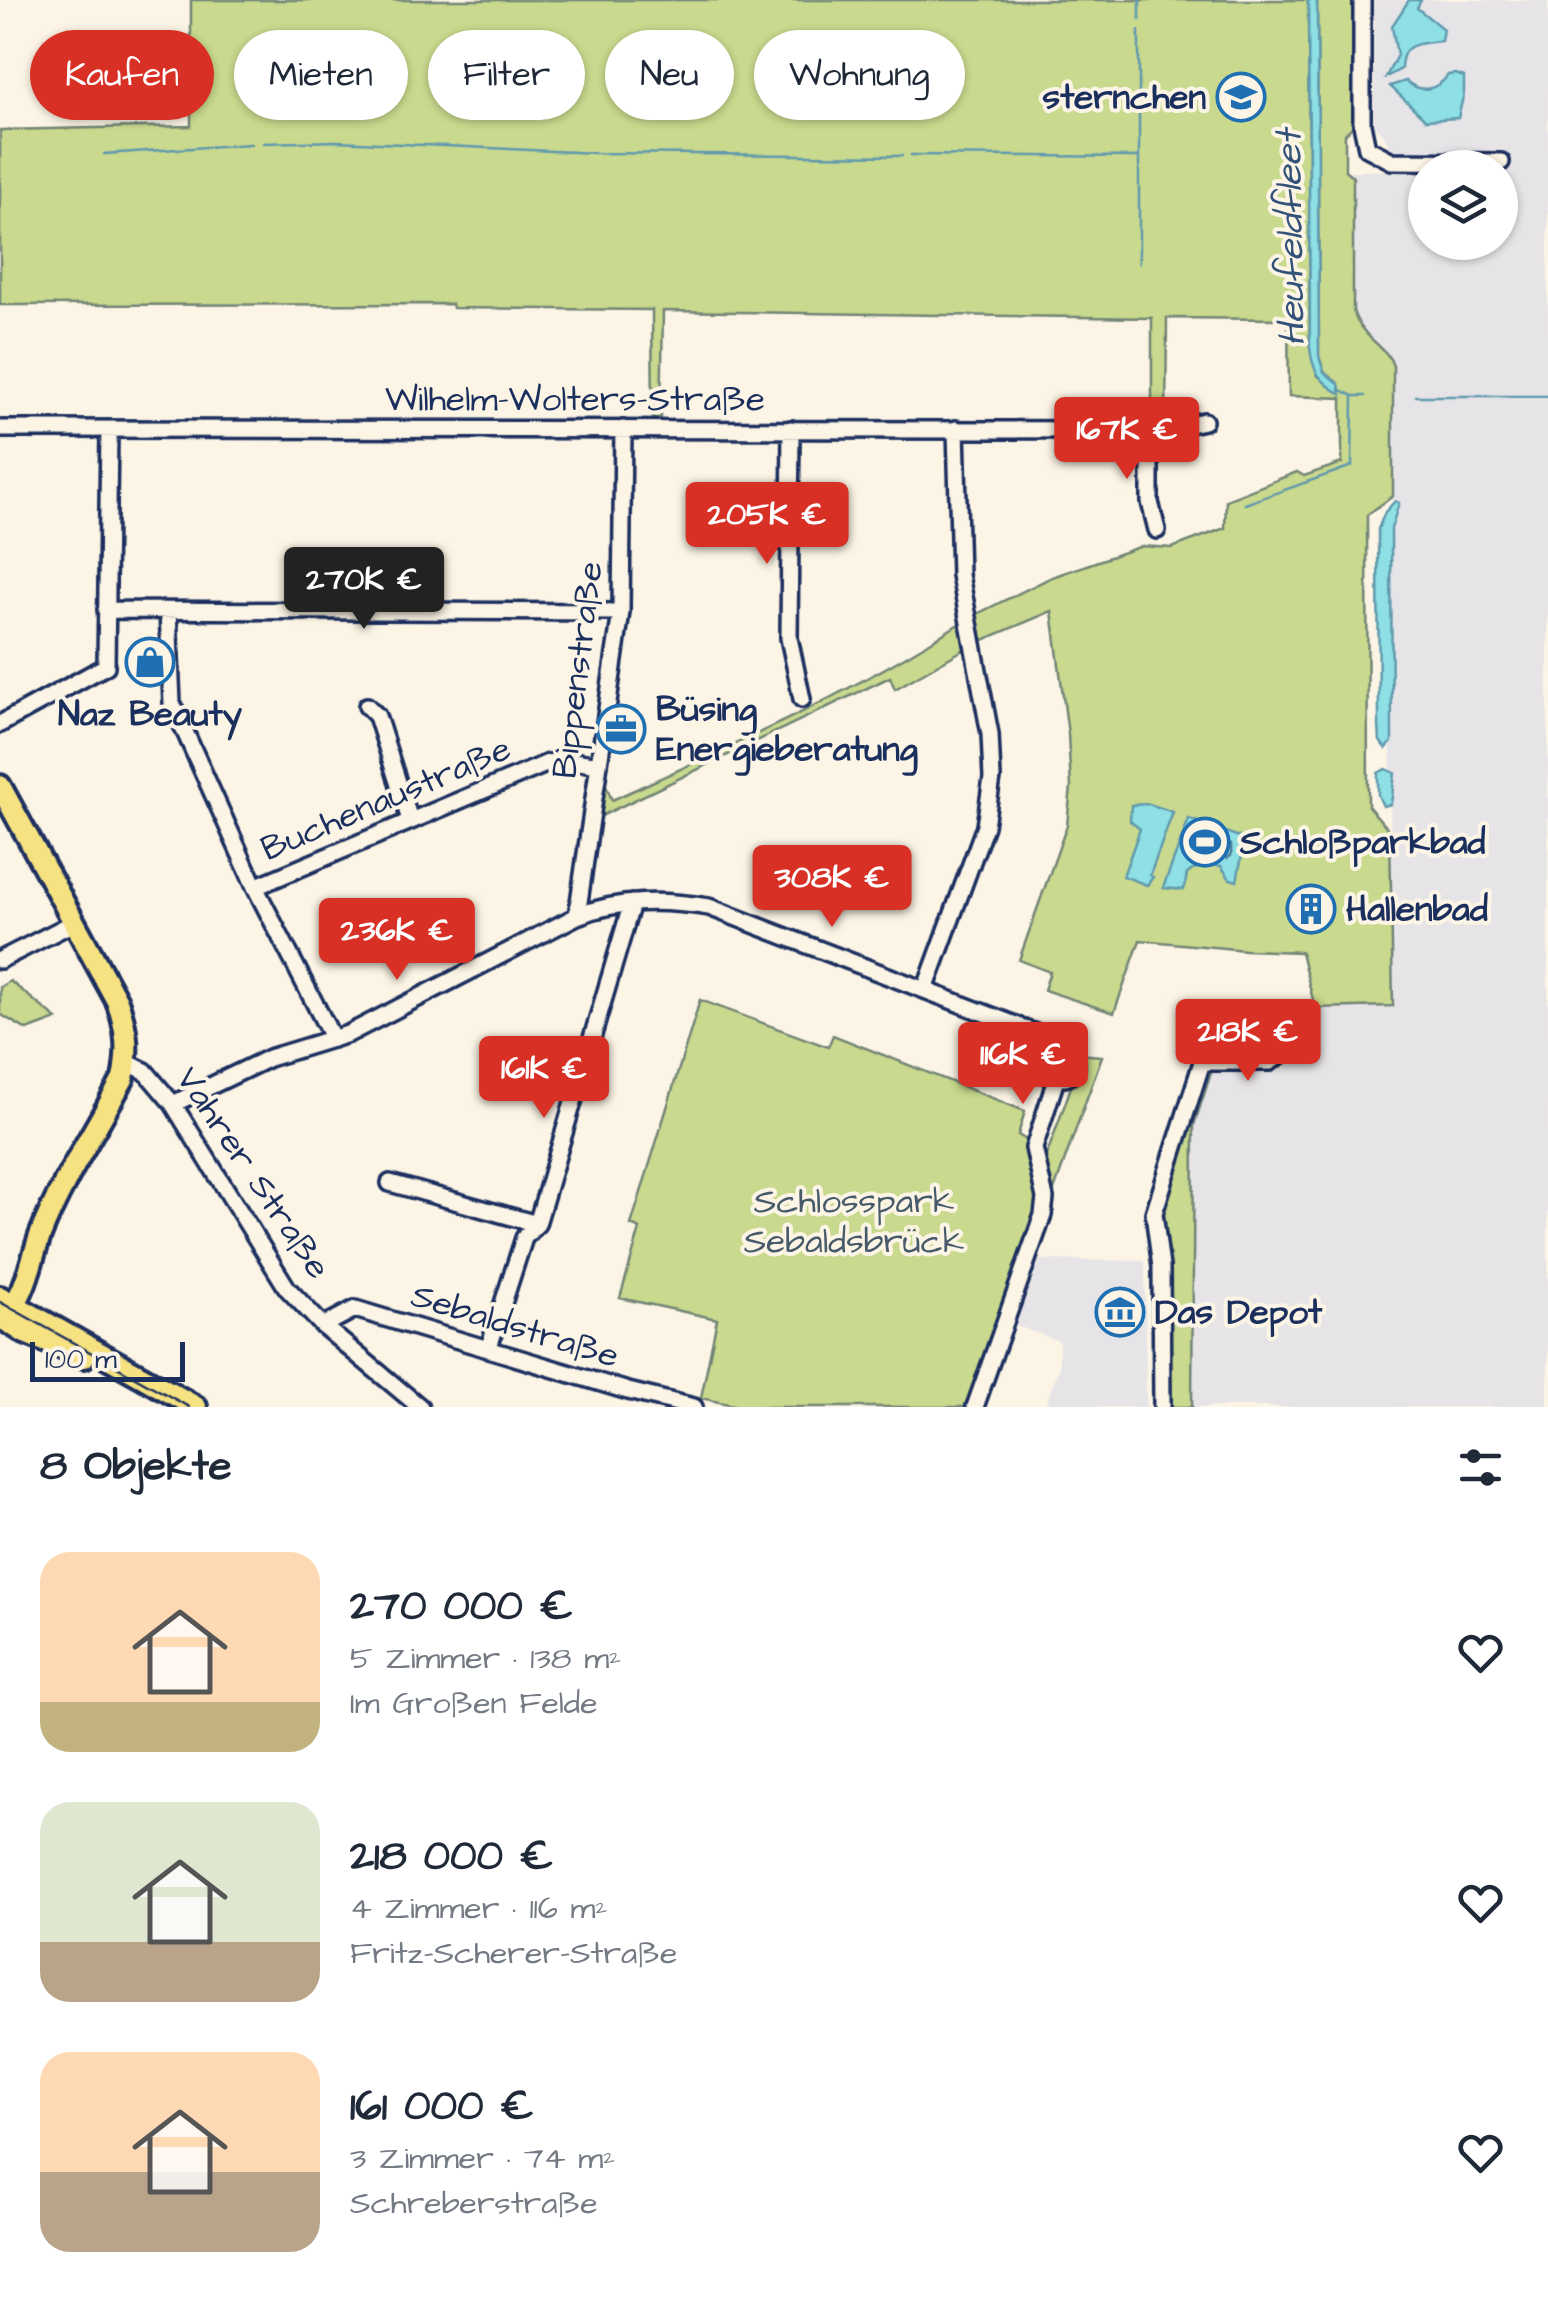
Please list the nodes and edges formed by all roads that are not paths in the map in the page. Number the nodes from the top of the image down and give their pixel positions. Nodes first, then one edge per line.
1 (1362, 0) edge
2 (1408, 161) edge
3 (1204, 421) dead end
4 (0, 429) edge
5 (623, 429) junction
6 (791, 429) junction
7 (956, 429) junction
8 (1150, 429) junction
9 (109, 430) junction
10 (1156, 530) dead end
11 (106, 610) junction
12 (168, 610) junction
13 (622, 612) junction
14 (802, 699) dead end
15 (367, 706) dead end
16 (0, 724) edge
17 (599, 764) junction
18 (0, 786) edge
19 (410, 820) junction
20 (254, 887) junction
21 (632, 902) junction
22 (577, 916) junction
23 (74, 923) junction
24 (0, 960) edge
25 (925, 990) junction
26 (334, 1039) junction
27 (1279, 1056) dead end
28 (126, 1062) junction
29 (173, 1104) junction
30 (390, 1182) dead end
31 (537, 1224) junction
32 (8, 1305) edge
33 (322, 1326) junction
34 (489, 1347) junction
35 (672, 1404) edge
36 (172, 1407) edge
37 (196, 1407) edge
38 (420, 1407) edge
39 (694, 1407) edge
40 (975, 1407) edge
41 (1162, 1407) edge

1 - 2 street
3 - 8 street, Wilhelm-Wolters-Straße
4 - 9 street, Wilhelm-Wolters-Straße
5 - 6 street, Wilhelm-Wolters-Straße
5 - 9 street, Wilhelm-Wolters-Straße
5 - 13 street, Bippenstraße
6 - 7 street, Wilhelm-Wolters-Straße
6 - 14 street
7 - 8 street, Wilhelm-Wolters-Straße
7 - 25 street
8 - 10 street
9 - 11 street
11 - 12 street
11 - 16 street
12 - 13 street
12 - 20 street
13 - 17 street, Bippenstraße
15 - 19 street
17 - 19 street, Buchenaustraße
17 - 22 street, Bippenstraße
18 - 23 main road, Vahrer Straße
19 - 20 street, Buchenaustraße
20 - 26 street
21 - 22 street
21 - 25 street
21 - 31 street
22 - 26 street
23 - 24 street
23 - 28 main road, Vahrer Straße
25 - 40 street
26 - 29 street
27 - 41 street
28 - 29 street, Vahrer Straße
28 - 32 main road
29 - 33 street, Vahrer Straße
30 - 31 street
31 - 34 street
32 - 36 main road
32 - 37 main road
33 - 34 street, Sebaldstraße
33 - 38 street, Vahrer Straße
34 - 35 street, Sebaldstraße
35 - 39 street, Sebaldstraße

